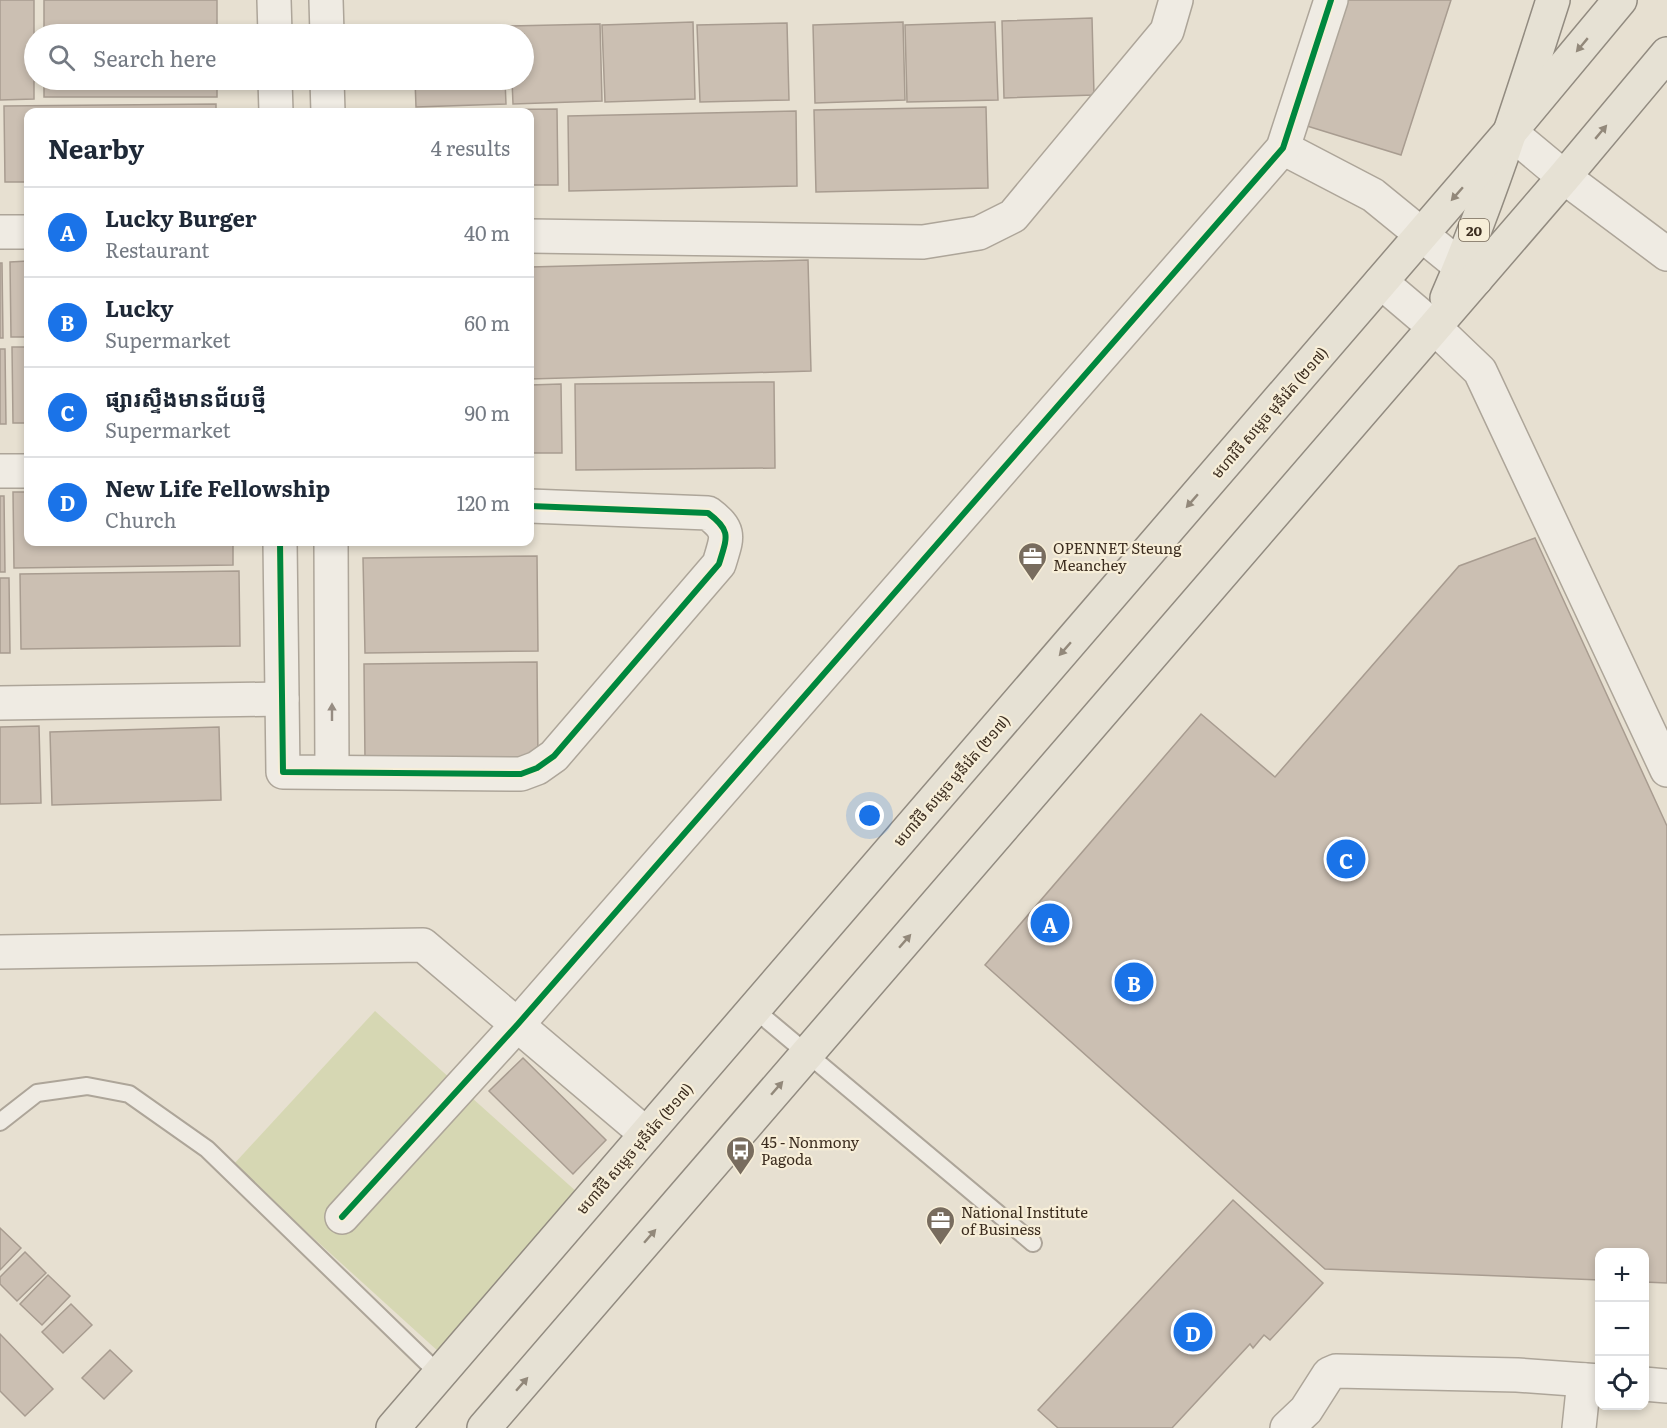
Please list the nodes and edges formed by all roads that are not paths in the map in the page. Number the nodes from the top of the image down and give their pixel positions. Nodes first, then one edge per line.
1 (274, 0) edge
2 (326, 0) edge
3 (1176, 0) edge
4 (1331, 0) edge
5 (1553, 0) edge
6 (1620, 0) edge
7 (275, 24) edge
8 (327, 24) edge
9 (1667, 54) edge
10 (275, 90) edge
11 (327, 90) edge
12 (276, 108) edge
13 (328, 108) edge
14 (1510, 132) junction
15 (1283, 148) junction
16 (1564, 177) junction
17 (0, 232) edge
18 (24, 232) edge
19 (1422, 234) junction
20 (534, 236) edge
21 (1667, 254) edge
22 (1468, 273) junction
23 (1381, 282) junction
24 (1434, 327) junction
25 (0, 471) edge
26 (24, 471) edge
27 (534, 506) edge
28 (280, 546) edge
29 (331, 546) edge
30 (282, 699) junction
31 (0, 703) edge
32 (1667, 770) edge
33 (333, 771) junction
34 (0, 952) edge
35 (754, 1009) junction
36 (518, 1024) junction
37 (807, 1054) junction
38 (0, 1122) edge
39 (646, 1134) junction
40 (342, 1217) dead end
41 (1033, 1243) dead end
42 (440, 1374) junction
43 (1592, 1380) edge
44 (1649, 1384) edge
45 (1667, 1386) edge
46 (393, 1428) edge
47 (484, 1428) edge
48 (1287, 1428) edge
49 (1580, 1428) edge

1 - 7 street
2 - 8 street
3 - 20 street
4 - 15 street
5 - 14 main road, មហាវិថី សម្តេច មុនីរ៉េត (២១៧) / 20
6 -> 14 main road, មហាវិថី សម្តេច មុនីរ៉េត (២១៧)
16 -> 9 main road, មហាវិថី សម្តេច មុនីរ៉េត (២១៧)
10 - 12 street
11 - 13 street
14 - 16 street
14 -> 19 main road, មហាវិថី សម្តេច មុនីរ៉េត (២១៧)
14 - 22 main road, មហាវិថី សម្តេច មុនីរ៉េត (២១៧) / 20
15 - 19 street
15 - 36 street
16 - 21 street
16 - 22 main road, មហាវិថី សម្តេច មុនីរ៉េត (២១៧)
17 - 18 street
19 - 22 street
19 - 23 main road, មហាវិថី សម្តេច មុនីរ៉េត (២១៧)
22 - 24 main road, មហាវិថី សម្តេច មុនីរ៉េត (២១៧) / 20
23 - 24 street
23 -> 35 main road, មហាវិថី សម្តេច មុនីរ៉េត (២១៧)
24 - 32 street
37 -> 24 main road, មហាវិថី សម្តេច មុនីរ៉េត (២១៧)
25 - 26 street
27 - 33 street
28 - 30 street
33 -> 29 street
30 - 31 street
30 - 33 street
34 - 36 street
35 - 37 lane
35 - 39 main road, មហាវិថី សម្តេច មុនីរ៉េត (២១៧)
36 - 39 street
36 - 40 street
37 - 41 lane
47 -> 37 main road, មហាវិថី សម្តេច មុនីរ៉េត (២១៧)
38 - 42 lane
39 - 42 main road, មហាវិថី សម្តេច មុនីរ៉េត (២១៧)
42 - 46 main road, មហាវិថី សម្តេច មុនីរ៉េត (២១៧)
43 - 48 street
43 - 49 street
44 - 45 street

